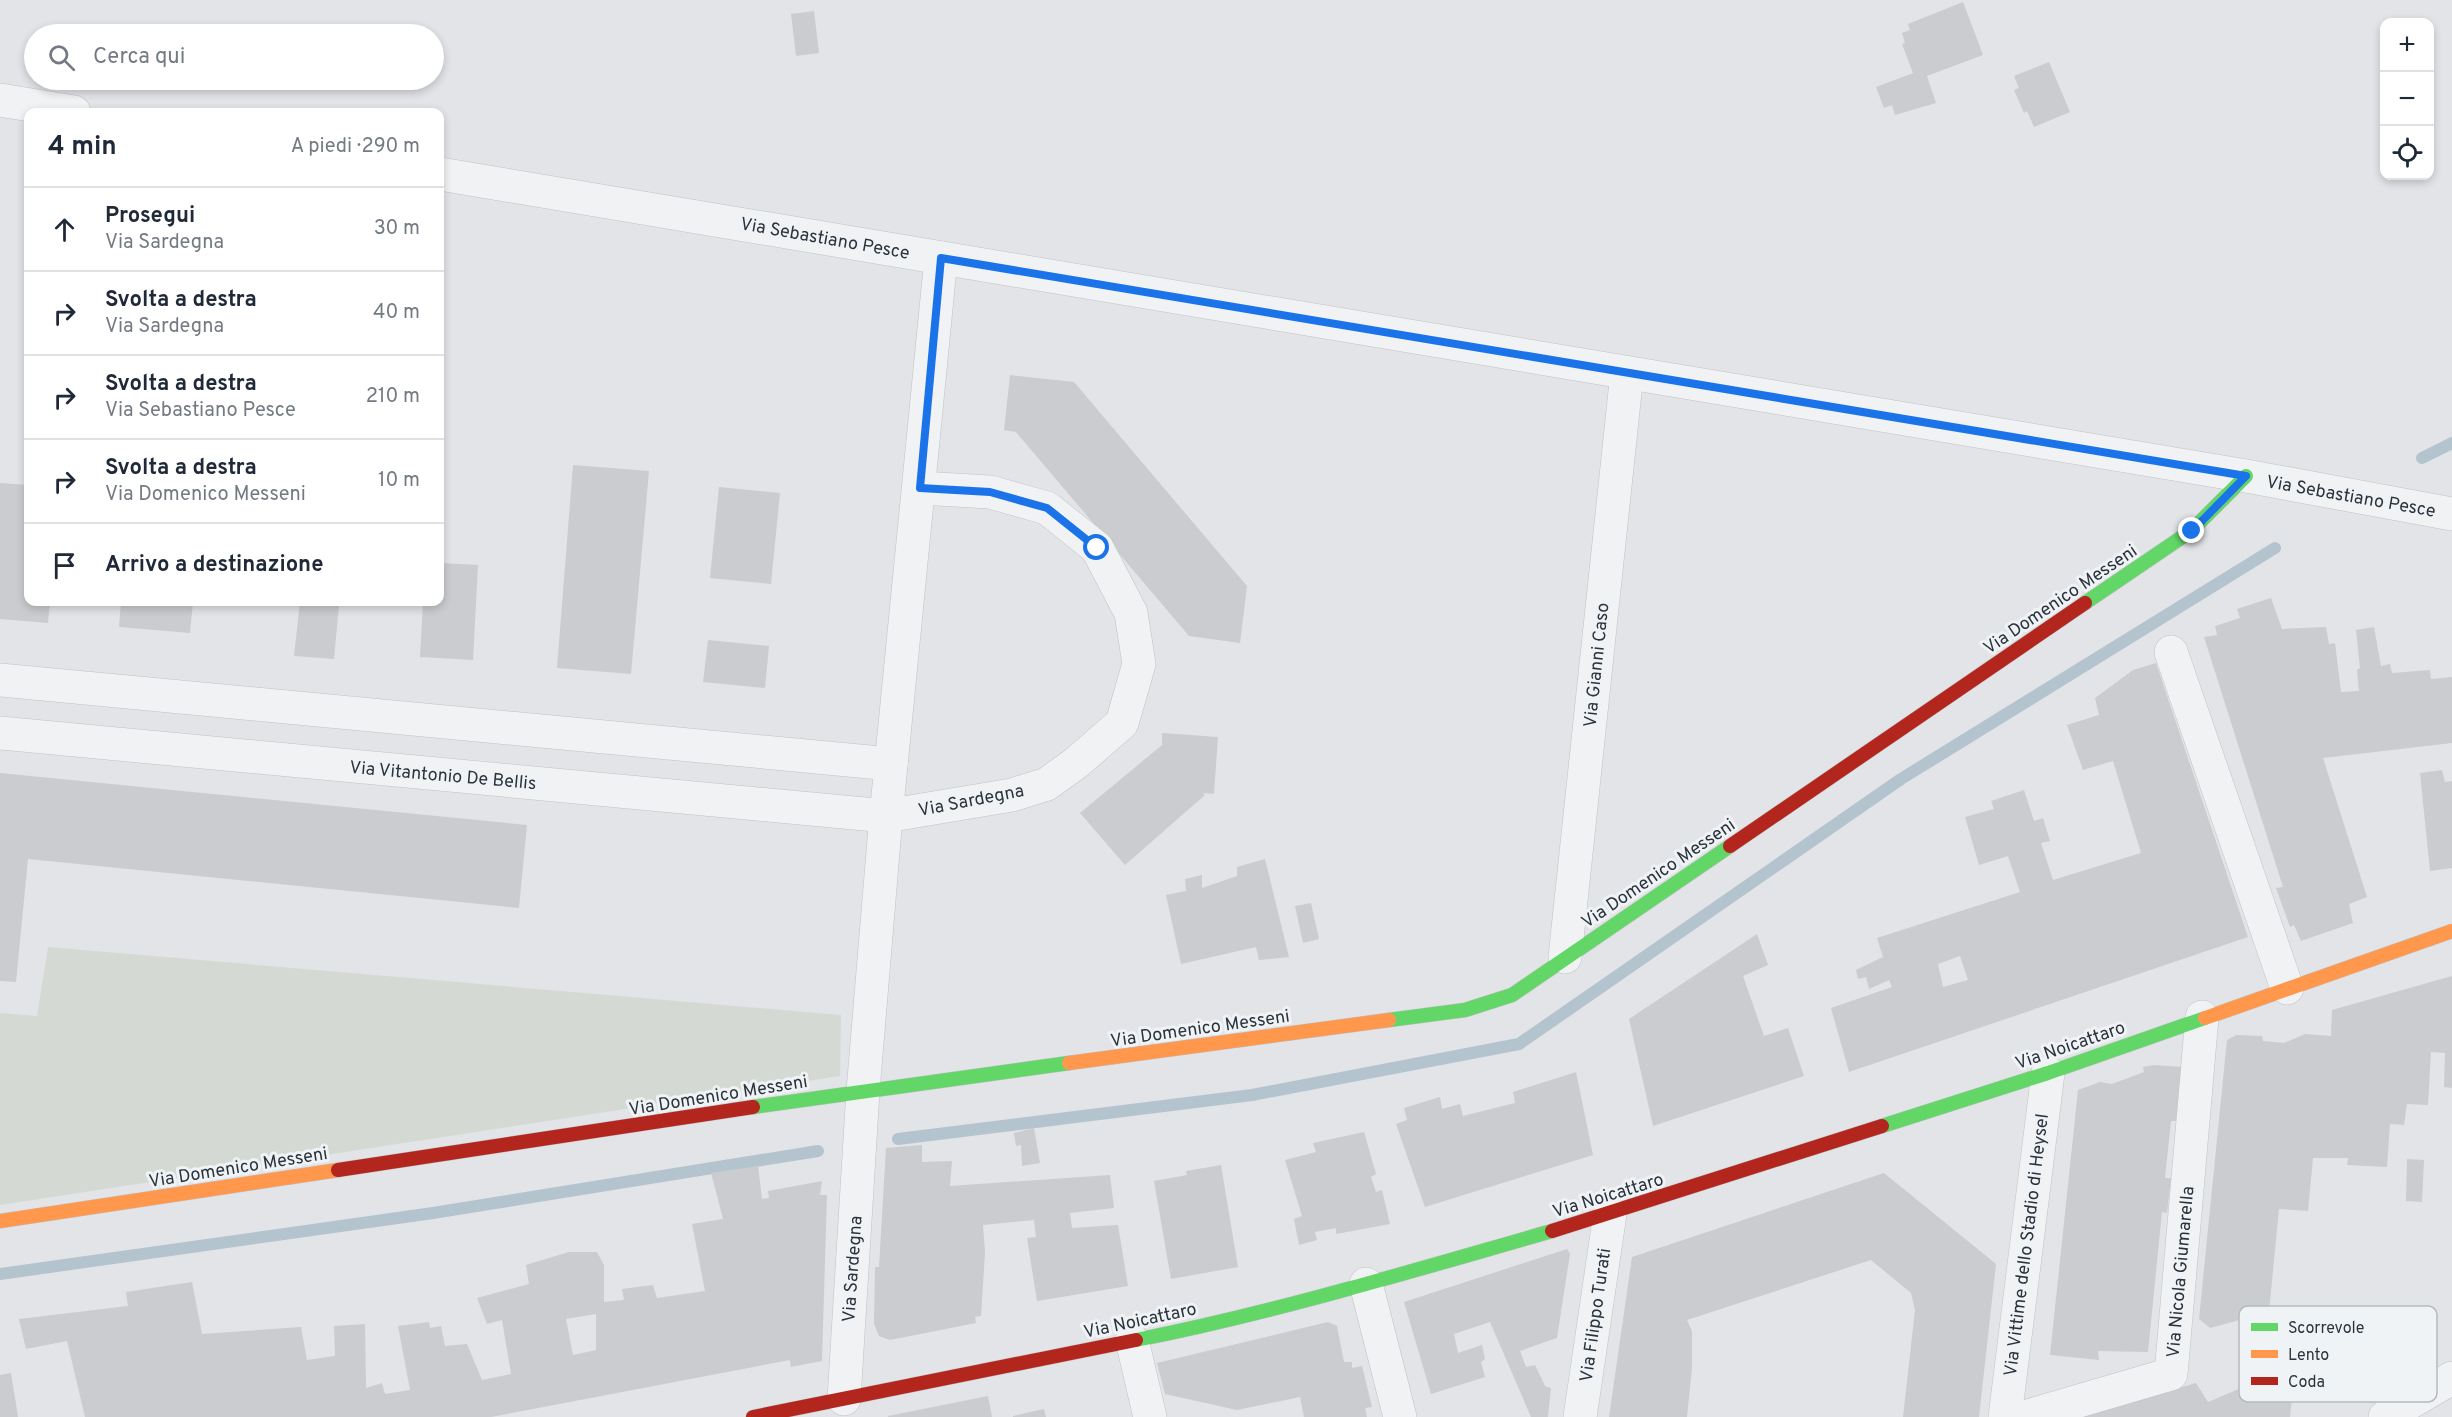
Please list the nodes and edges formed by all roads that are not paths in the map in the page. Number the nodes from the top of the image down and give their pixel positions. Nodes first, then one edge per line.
1 (0, 100) edge
2 (49, 108) edge
3 (444, 175) edge
4 (941, 258) junction
5 (1627, 373) junction
6 (2246, 476) junction
7 (920, 488) junction
8 (2452, 514) edge
9 (2171, 652) dead end
10 (0, 680) edge
11 (0, 733) edge
12 (891, 764) junction
13 (886, 816) junction
14 (2452, 931) edge
15 (1565, 957) junction
16 (2287, 988) junction
17 (2202, 1017) junction
18 (2048, 1073) junction
19 (863, 1091) junction
20 (1610, 1214) junction
21 (0, 1221) edge
22 (1366, 1284) junction
23 (1132, 1340) junction
24 (2452, 1378) edge
25 (2437, 1387) edge
26 (844, 1399) junction
27 (2411, 1402) edge
28 (804, 1412) edge
29 (753, 1417) edge
30 (1150, 1417) edge
31 (1400, 1417) edge
32 (1580, 1417) edge
33 (2005, 1417) edge
34 (2024, 1417) edge
35 (2385, 1417) edge

1 - 2 street
3 - 4 street, Via Sebastiano Pesce
4 - 5 street, Via Sebastiano Pesce
4 - 7 street, Via Sardegna
5 - 6 street, Via Sebastiano Pesce
5 - 15 street, Via Gianni Caso
6 - 8 street, Via Sebastiano Pesce
6 - 15 street, Via Domenico Messeni
7 - 12 street, Via Sardegna
7 - 13 street, Via Sardegna
9 - 16 street
10 - 12 street
11 - 13 street, Via Vitantonio De Bellis
12 - 13 street, Via Sardegna
13 - 19 street, Via Sardegna
14 - 16 street, Via Noicattaro
15 - 19 street, Via Domenico Messeni
16 - 17 street, Via Noicattaro
17 - 18 street, Via Noicattaro
17 - 34 street, Via Nicola Giumarella
18 - 20 street, Via Noicattaro
18 - 33 street, Via Vittime dello Stadio di Heysel
19 - 21 street, Via Domenico Messeni
19 - 26 street, Via Sardegna
20 - 22 street, Via Noicattaro
20 - 32 street, Via Filippo Turati
22 - 23 street, Via Noicattaro
22 - 31 street
23 - 26 street, Via Noicattaro
23 - 30 street
24 - 25 street
26 - 28 street, Via Noicattaro
27 - 35 street
28 - 29 street, Via Noicattaro

